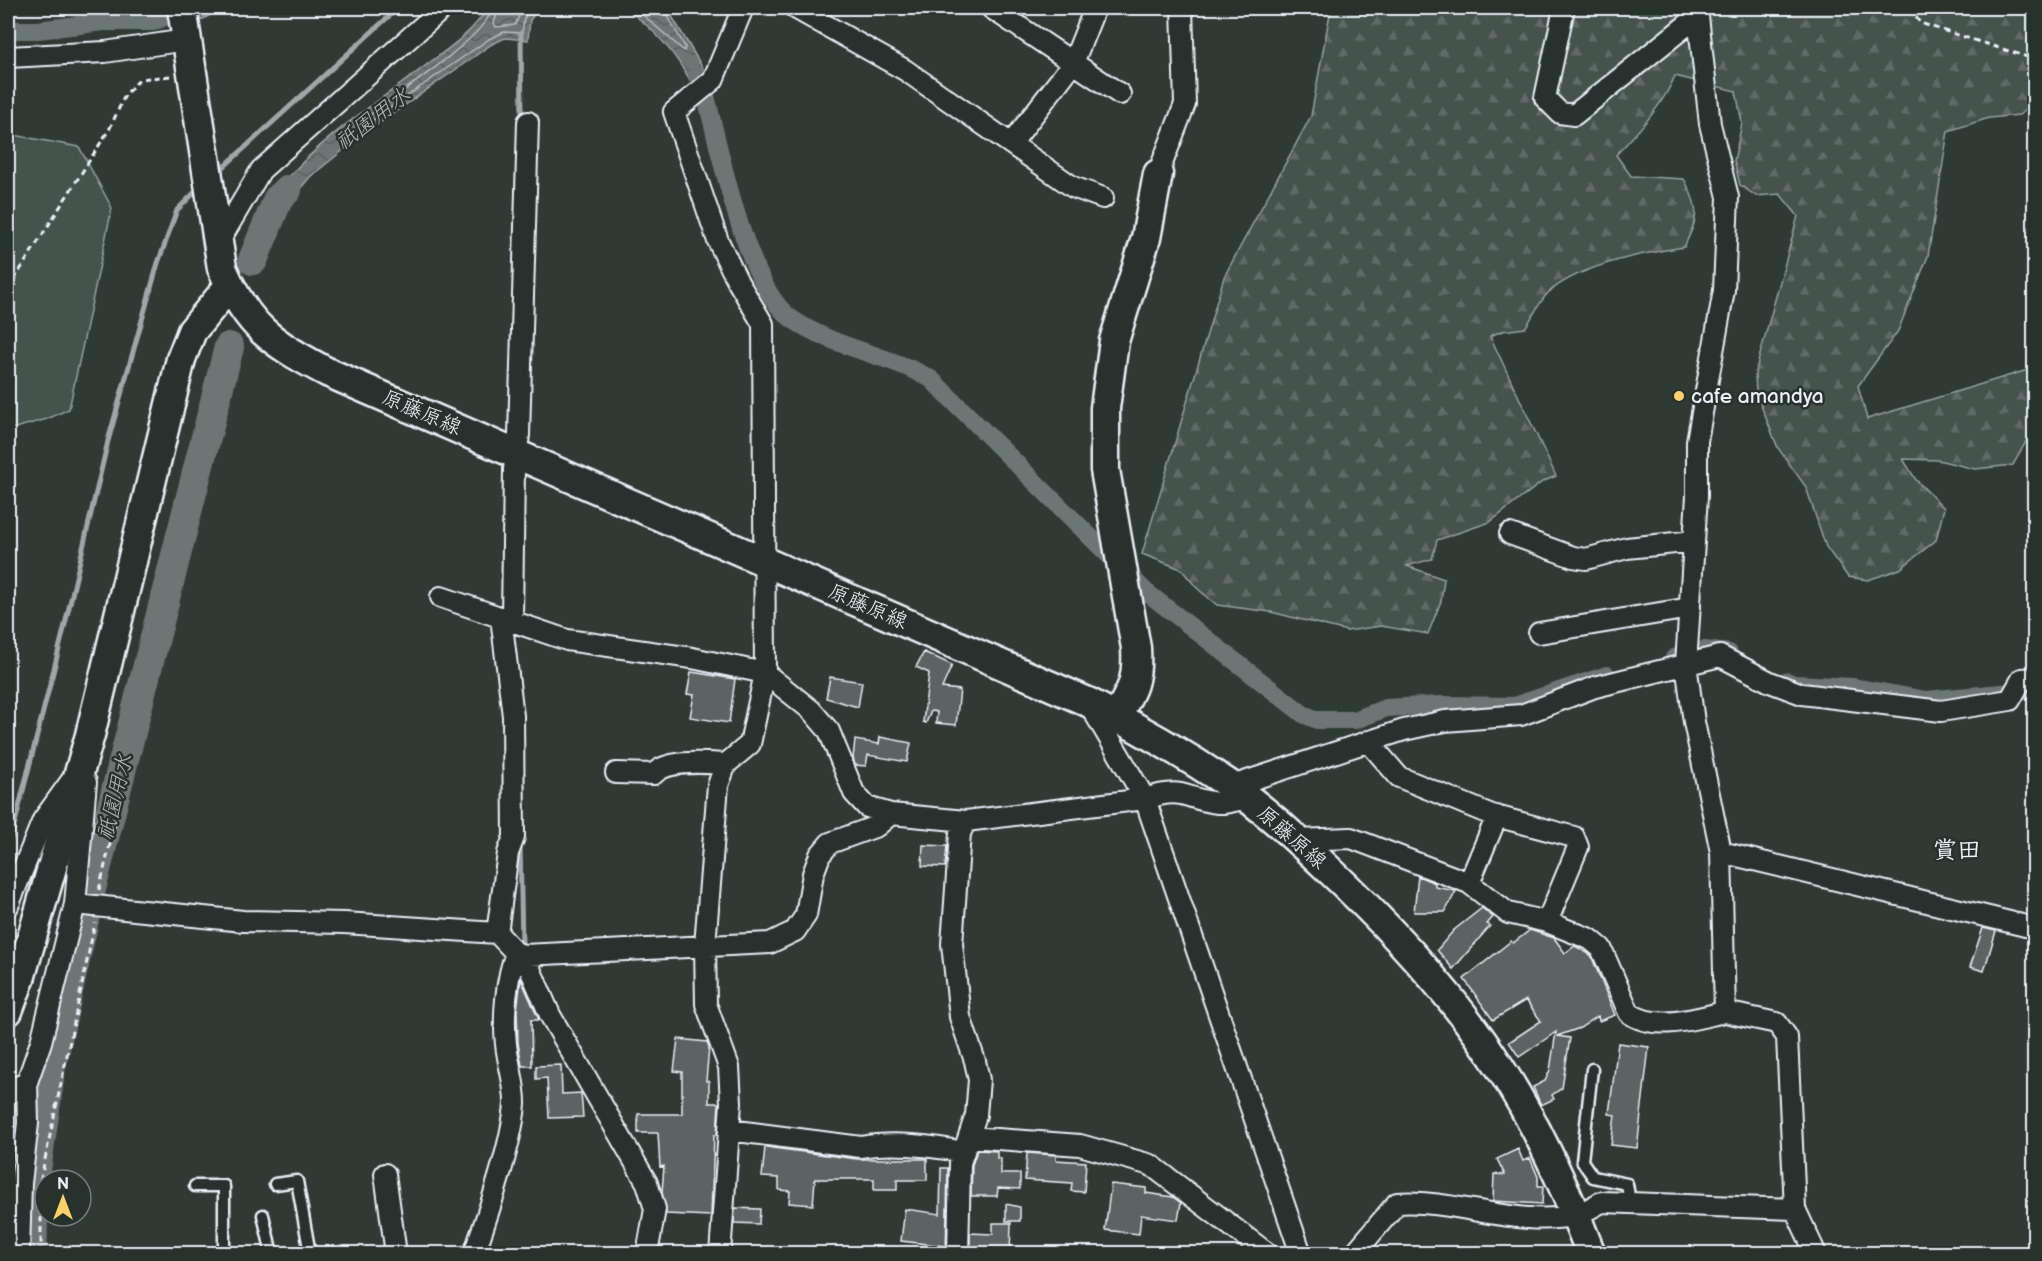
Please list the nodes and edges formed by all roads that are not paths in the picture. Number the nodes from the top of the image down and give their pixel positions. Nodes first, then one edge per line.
1 (443, 8) edge
2 (743, 8) edge
3 (795, 8) edge
4 (991, 8) edge
5 (1095, 8) edge
6 (1182, 8) edge
7 (1564, 8) edge
8 (1697, 12) edge
9 (826, 15) edge
10 (184, 24) edge
11 (8, 57) edge
12 (1072, 63) junction
13 (1120, 94) dead end
14 (528, 122) dead end
15 (1011, 144) junction
16 (1158, 174) joint
17 (1103, 198) dead end
18 (217, 245) junction
19 (230, 285) junction
20 (517, 452) junction
21 (1510, 534) dead end
22 (1694, 541) junction
23 (764, 561) junction
24 (441, 597) dead end
25 (1690, 608) junction
26 (506, 618) junction
27 (1539, 633) dead end
28 (1686, 664) junction
29 (765, 673) junction
30 (2028, 679) edge
31 (1088, 702) junction
32 (1116, 717) junction
33 (90, 735) junction
34 (1368, 741) junction
35 (726, 764) junction
36 (81, 766) junction
37 (616, 773) dead end
38 (1239, 792) junction
39 (1145, 799) junction
40 (891, 814) junction
41 (1497, 816) junction
42 (966, 821) junction
43 (1297, 840) junction
44 (1721, 852) junction
45 (1469, 883) junction
46 (87, 905) junction
47 (8, 906) edge
48 (1547, 922) junction
49 (2034, 928) edge
50 (497, 933) junction
51 (705, 945) junction
52 (520, 954) junction
53 (8, 1011) edge
54 (1725, 1012) junction
55 (1592, 1069) dead end
56 (27, 1092) junction
57 (8, 1093) edge
58 (729, 1130) junction
59 (966, 1144) junction
60 (385, 1174) dead end
61 (274, 1185) dead end
62 (195, 1186) dead end
63 (1630, 1203) junction
64 (1795, 1209) junction
65 (263, 1215) dead end
66 (1576, 1216) junction
67 (19, 1254) edge
68 (224, 1254) edge
69 (272, 1254) edge
70 (310, 1254) edge
71 (396, 1254) edge
72 (474, 1254) edge
73 (647, 1254) edge
74 (720, 1254) edge
75 (958, 1254) edge
76 (1268, 1254) edge
77 (1301, 1254) edge
78 (1354, 1254) edge
79 (1591, 1254) edge
80 (1816, 1254) edge

1 - 18 street
2 - 23 street
3 - 9 street
4 - 12 street
5 - 12 street
6 - 16 street
7 - 8 street
8 - 22 street
9 - 15 street
10 - 11 street
10 - 18 main road, 原藤原線
12 - 13 street
12 - 15 street
14 - 20 street
15 - 17 street
16 - 32 main road
18 - 19 main road, 原藤原線
19 - 20 main road, 原藤原線
19 - 33 main road
20 - 23 main road, 原藤原線
20 - 26 street
21 - 22 street
22 - 25 street
23 - 29 street
23 - 31 main road, 原藤原線
24 - 26 street
25 - 27 street
25 - 28 street
26 - 29 street
26 - 50 street
28 - 30 street
28 - 34 street
28 - 44 street
29 - 35 street
29 - 40 street
31 - 32 main road, 原藤原線
31 - 39 street
32 - 38 main road, 原藤原線
33 - 36 main road
33 - 46 street
34 - 38 street
34 - 41 street
35 - 37 street
35 - 51 street
36 - 47 street
36 - 53 main road
38 - 39 street
38 - 43 main road, 原藤原線
39 - 42 street
39 - 77 street
40 - 42 street
40 - 51 street
41 - 45 street
41 - 48 street
42 - 59 street
43 - 45 street
43 - 66 main road, 原藤原線
44 - 49 street
44 - 54 street
45 - 48 street
46 - 50 street
46 - 56 street
48 - 54 street
50 - 52 street
51 - 52 street
51 - 58 street
52 - 72 street
52 - 73 street
54 - 64 street
55 - 63 lane
56 - 57 street
56 - 67 street
58 - 59 street
58 - 74 street
59 - 75 street
59 - 76 street
60 - 71 street
61 - 70 lane
62 - 68 lane
63 - 64 street
63 - 66 street
64 - 80 street
65 - 69 lane
66 - 78 street
66 - 79 main road, 原藤原線

